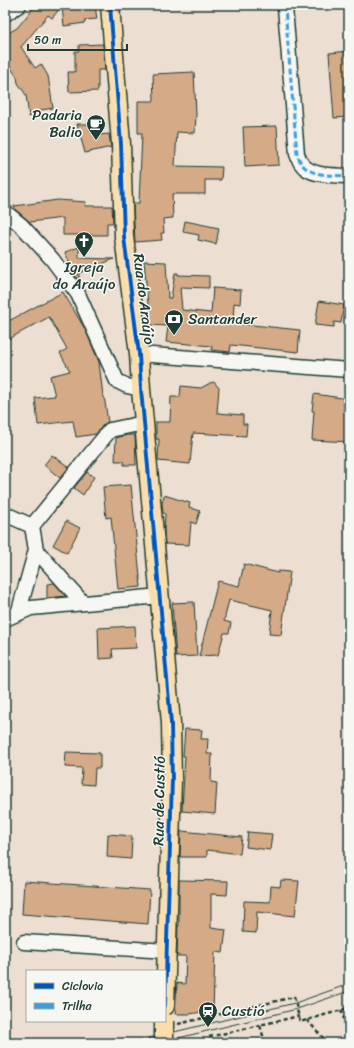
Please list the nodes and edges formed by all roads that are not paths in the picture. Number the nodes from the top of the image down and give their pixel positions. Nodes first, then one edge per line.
1 (19, 5) edge
2 (110, 5) edge
3 (286, 5) edge
4 (5, 14) edge
5 (349, 176) edge
6 (5, 212) edge
7 (139, 354) junction
8 (349, 370) edge
9 (141, 389) junction
10 (144, 424) junction
11 (5, 514) edge
12 (32, 526) junction
13 (36, 550) junction
14 (160, 596) junction
15 (83, 603) junction
16 (11, 616) edge
17 (24, 942) dead end
18 (167, 951) junction
19 (166, 978) edge
20 (169, 1023) edge
21 (164, 1043) edge

1 - 4 street
2 - 7 main road, Rua do Araújo
3 - 5 street
6 - 9 street
7 - 8 street
7 - 9 main road, Rua do Araújo
9 - 10 main road, Rua do Araújo
10 - 12 street
10 - 14 main road, Rua do Araújo
11 - 12 street
12 - 13 street
13 - 15 street
13 - 16 street
14 - 15 street
14 - 18 main road, Rua de Custió
15 - 16 street
17 - 18 street
18 - 19 main road, Rua de Custió
20 - 21 main road, bridge

